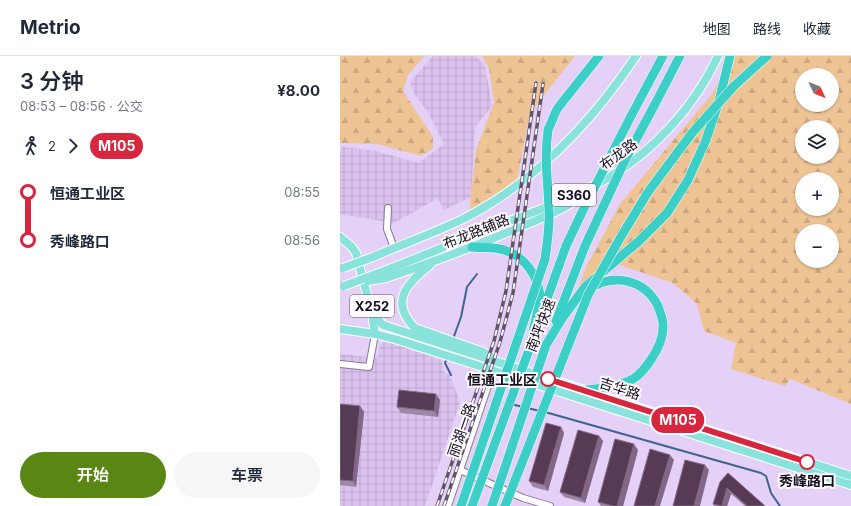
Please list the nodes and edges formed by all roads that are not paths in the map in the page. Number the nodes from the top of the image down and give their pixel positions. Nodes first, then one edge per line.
1 (599, 56) edge
2 (636, 56) edge
3 (663, 56) edge
4 (680, 56) edge
5 (718, 56) edge
6 (730, 56) edge
7 (767, 56) edge
8 (608, 178) junction
9 (388, 208) dead end
10 (340, 237) edge
11 (472, 247) junction
12 (394, 248) junction
13 (436, 261) junction
14 (341, 268) edge
15 (385, 274) junction
16 (342, 287) edge
17 (575, 302) junction
18 (372, 307) junction
19 (340, 329) edge
20 (375, 334) junction
21 (438, 340) junction
22 (546, 345) junction
23 (529, 350) junction
24 (496, 362) junction
25 (340, 364) edge
26 (494, 372) junction
27 (586, 390) junction
28 (460, 470) junction
29 (851, 476) edge
30 (851, 485) edge
31 (448, 506) edge
32 (461, 506) edge
33 (472, 506) edge
34 (492, 506) edge
35 (505, 506) edge
36 (550, 506) edge

1 - 32 highway, bridge
2 - 12 main road
3 - 23 highway, 南坪快速, bridge
4 - 22 highway, 南坪快速, bridge
5 - 8 main road, 布龙路 / S360
6 - 17 highway
7 - 35 highway, bridge
8 - 11 main road, 布龙路辅路
8 - 15 main road, 布龙路 / S360
9 - 12 street
10 - 18 main road, X252
11 - 13 main road, 布龙路辅路
11 - 23 highway
12 - 14 main road, bridge
13 - 15 main road, 布龙路辅路
13 - 21 main road
15 - 16 main road, 布龙路辅路, bridge
17 - 22 highway
17 - 27 highway
18 - 20 main road
18 - 21 main road, X252
19 - 20 main road, X252
20 - 25 street
20 - 26 main road, 吉华路 / X252
21 - 24 main road, 吉华路
22 - 34 highway, 南坪快速, bridge
23 - 33 highway, 南坪快速, bridge
24 - 26 street, 丽湖一路
24 - 27 main road, 吉华路
26 - 28 street, 丽湖一路
26 - 30 main road, 吉华路 / X252
27 - 29 main road, 吉华路
28 - 31 street, 丽湖一路
28 - 36 street

